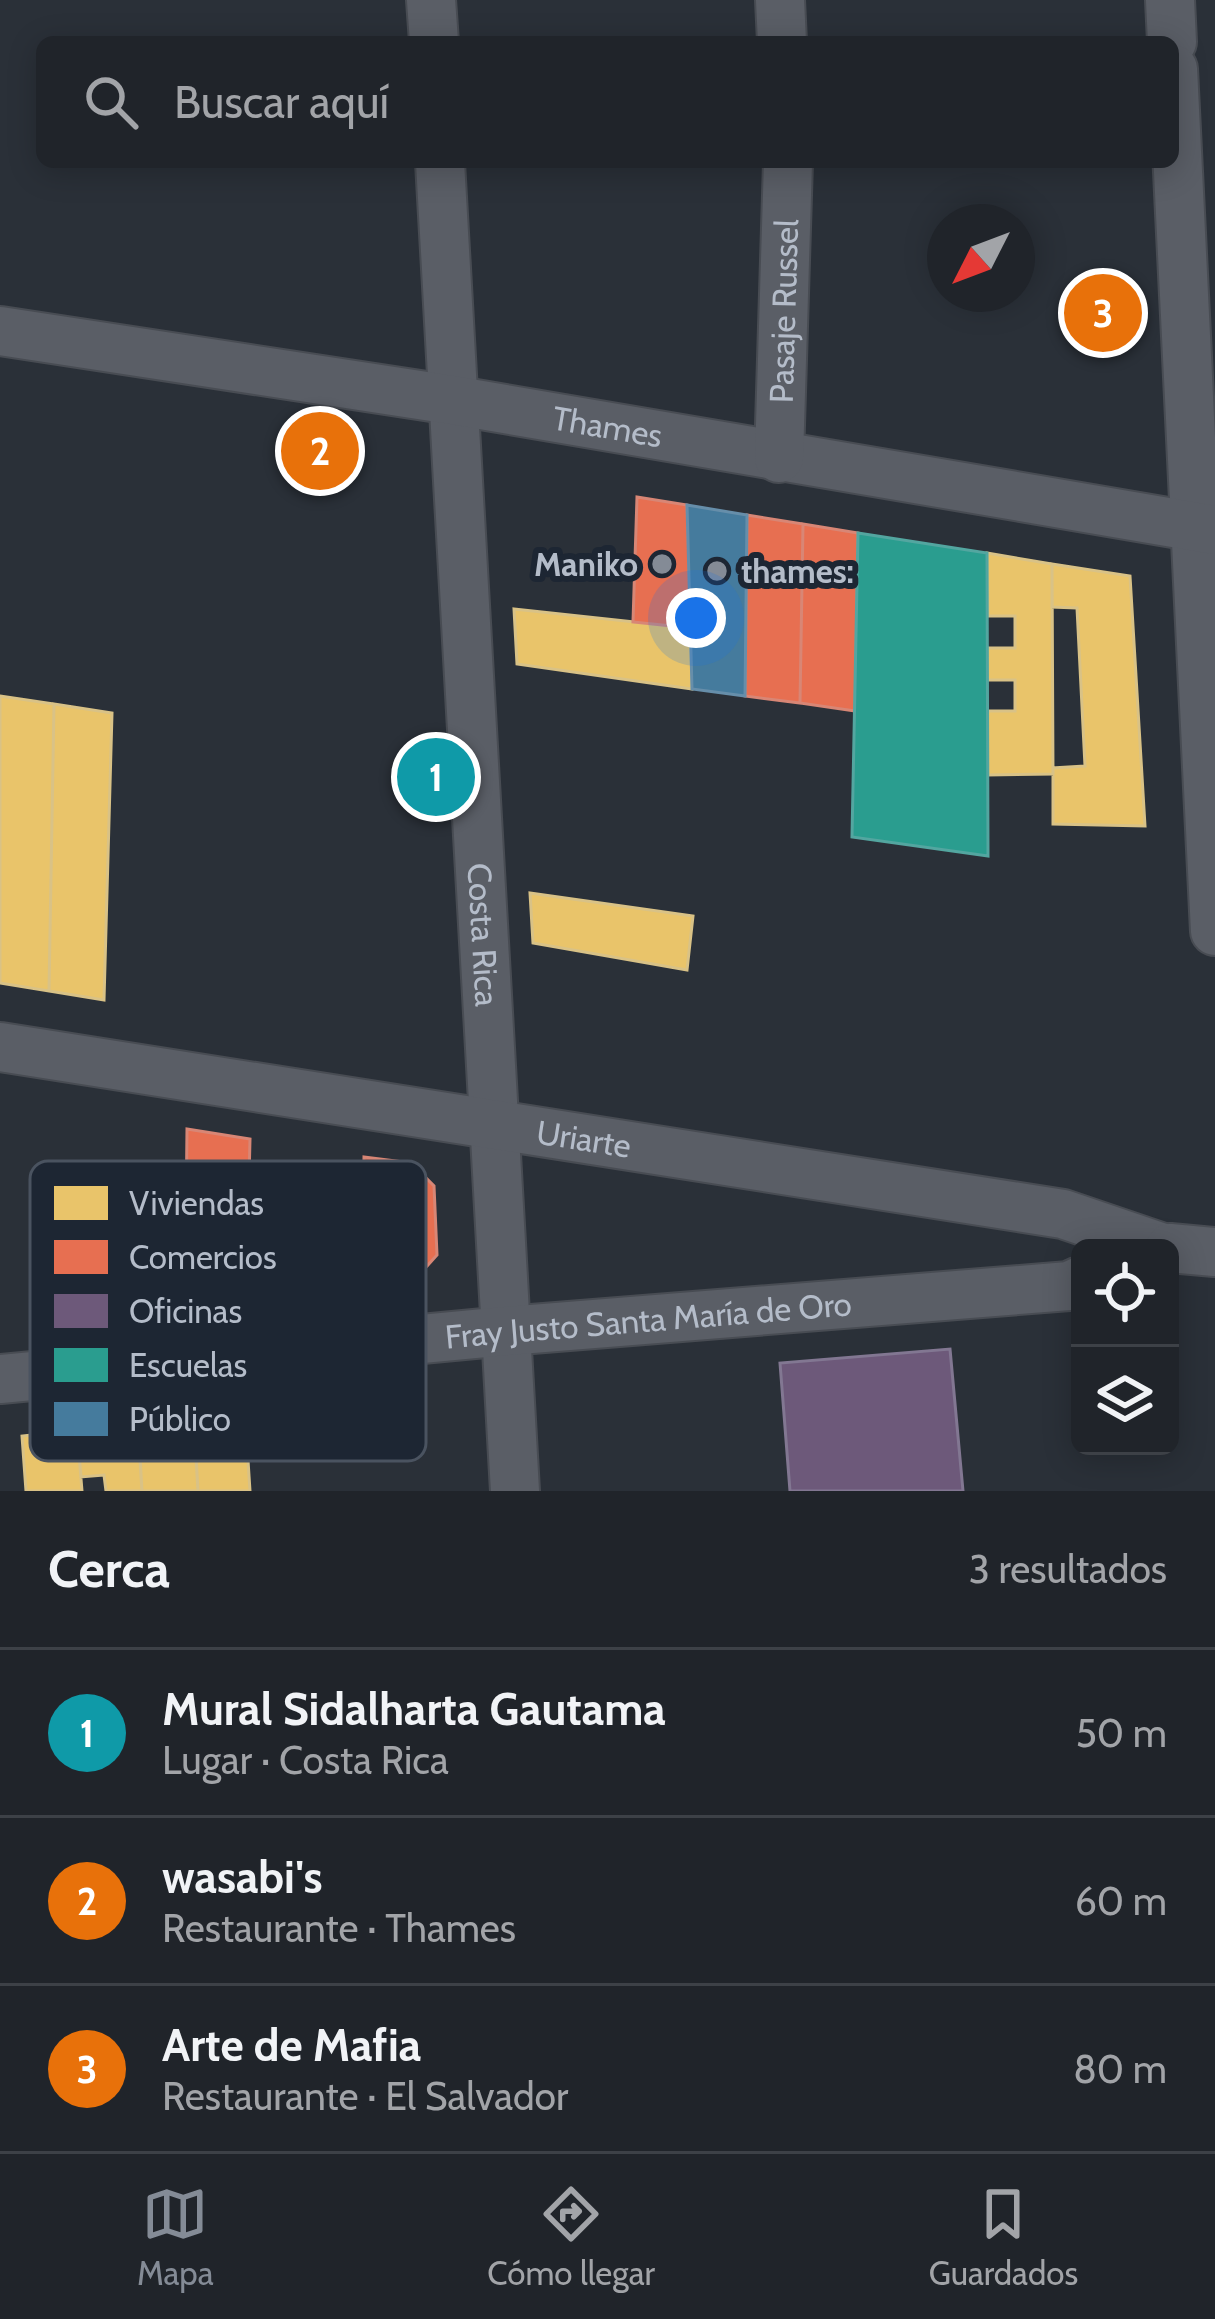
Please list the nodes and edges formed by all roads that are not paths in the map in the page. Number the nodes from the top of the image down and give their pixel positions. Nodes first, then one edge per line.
1 (431, 0) edge
2 (780, 0) edge
3 (1170, 0) edge
4 (434, 36) edge
5 (782, 36) edge
6 (1172, 36) edge
7 (1179, 158) edge
8 (440, 168) edge
9 (788, 168) edge
10 (0, 331) edge
11 (452, 400) junction
12 (779, 458) junction
13 (1204, 528) edge
14 (1215, 931) edge
15 (0, 1047) edge
16 (494, 1126) junction
17 (1137, 1239) edge
18 (1179, 1249) edge
19 (1215, 1252) edge
20 (1071, 1283) edge
21 (506, 1331) junction
22 (426, 1339) edge
23 (30, 1376) edge
24 (0, 1379) edge
25 (514, 1491) edge

1 - 4 street
2 - 5 street
3 - 6 street
7 - 13 street
8 - 11 street, Costa Rica
9 - 12 street, Pasaje Russel
10 - 11 street, Thames
11 - 12 street, Thames
11 - 16 street, Costa Rica
12 - 13 street, Thames
13 - 14 street
15 - 16 street, Uriarte
16 - 17 street, Uriarte
16 - 21 street, Costa Rica
18 - 19 street, Uriarte
20 - 21 street, Fray Justo Santa María de Oro
21 - 22 street, Fray Justo Santa María de Oro
21 - 25 street, Costa Rica
23 - 24 street, Fray Justo Santa María de Oro

